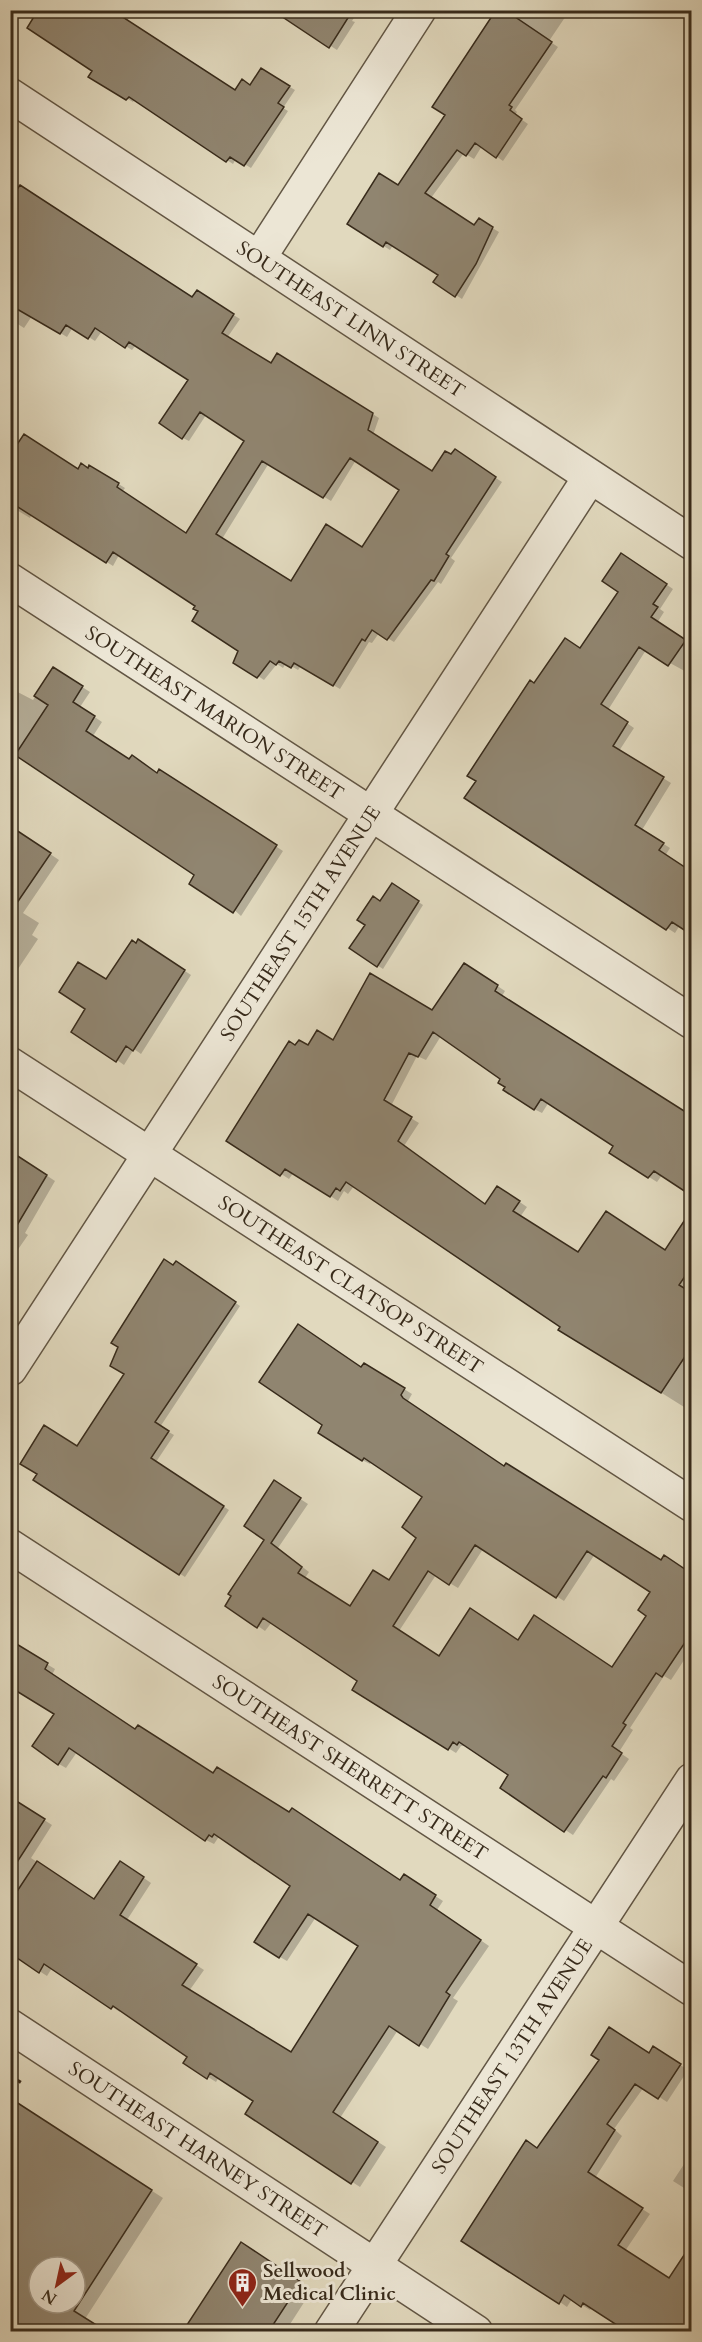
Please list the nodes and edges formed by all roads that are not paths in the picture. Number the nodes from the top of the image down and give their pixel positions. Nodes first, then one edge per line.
1 (419, 10) edge
2 (10, 95) edge
3 (259, 258) junction
4 (590, 477) junction
5 (692, 543) edge
6 (10, 580) edge
7 (372, 815) junction
8 (692, 1022) edge
9 (10, 1064) edge
10 (151, 1156) junction
11 (10, 1369) edge
12 (692, 1505) edge
13 (10, 1546) edge
14 (692, 1780) edge
15 (595, 1928) junction
16 (692, 1989) edge
17 (10, 2026) edge
18 (374, 2265) junction
19 (331, 2331) edge
20 (476, 2331) edge

1 - 3 street
2 - 3 street, SOUTHEAST LINN STREET
3 - 4 street, SOUTHEAST LINN STREET
4 - 5 street, SOUTHEAST LINN STREET
4 - 7 street, SOUTHEAST 15TH AVENUE
6 - 7 street, SOUTHEAST MARION STREET
7 - 8 street, SOUTHEAST MARION STREET
7 - 10 street, SOUTHEAST 15TH AVENUE
9 - 10 street, SOUTHEAST CLATSOP STREET
10 - 11 street, SOUTHEAST 15TH AVENUE
10 - 12 street, SOUTHEAST CLATSOP STREET
13 - 15 street, SOUTHEAST SHERRETT STREET
14 - 15 street, SOUTHEAST 13TH AVENUE
15 - 16 street, SOUTHEAST SHERRETT STREET
15 - 18 street, SOUTHEAST 13TH AVENUE
17 - 18 street, SOUTHEAST HARNEY STREET
18 - 19 street, SOUTHEAST 13TH AVENUE
18 - 20 street, SOUTHEAST HARNEY STREET

